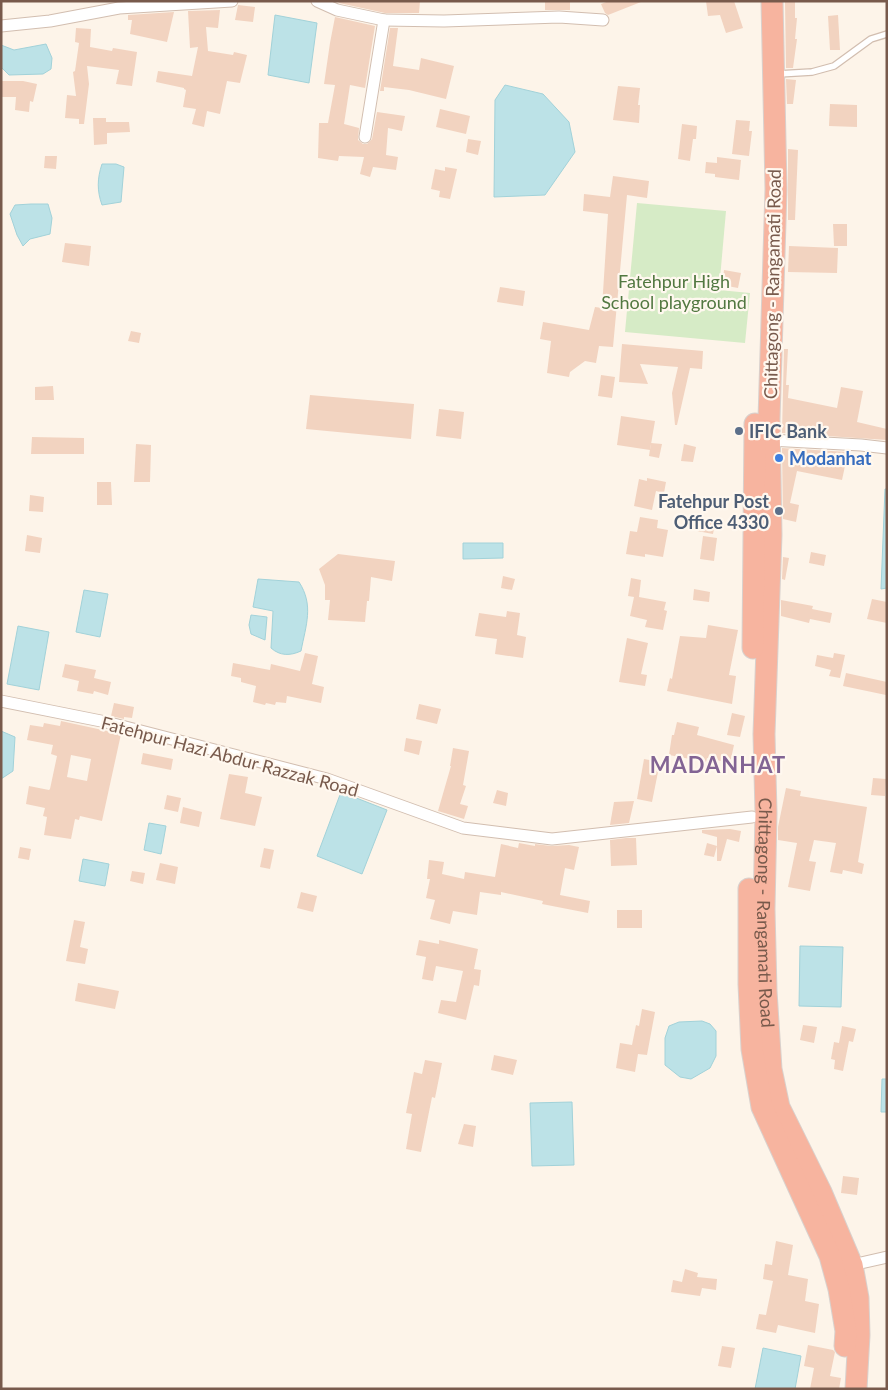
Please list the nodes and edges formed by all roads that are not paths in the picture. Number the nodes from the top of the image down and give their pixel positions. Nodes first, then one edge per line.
1 (232, 1) edge
2 (317, 1) edge
3 (761, 1) edge
4 (772, 1) edge
5 (384, 20) junction
6 (603, 20) dead end
7 (1, 26) edge
8 (887, 34) edge
9 (774, 74) junction
10 (365, 137) dead end
11 (770, 440) junction
12 (887, 448) edge
13 (1, 701) edge
14 (752, 817) junction
15 (887, 1257) edge
16 (852, 1265) junction
17 (844, 1389) edge
18 (856, 1389) edge

1 - 7 street
2 - 5 street
3 - 14 highway, Chittagong - Rangamati Road
4 - 9 highway, Chittagong - Rangamati Road
5 - 6 street
5 - 10 street
8 - 9 lane
9 - 11 highway, Chittagong - Rangamati Road
11 - 12 street
11 - 16 highway, Chittagong - Rangamati Road
13 - 14 street, Fatehpur Hazi Abdur Razzak Road
14 - 17 highway, Chittagong - Rangamati Road
15 - 16 street
16 - 18 highway, Chittagong - Rangamati Road

